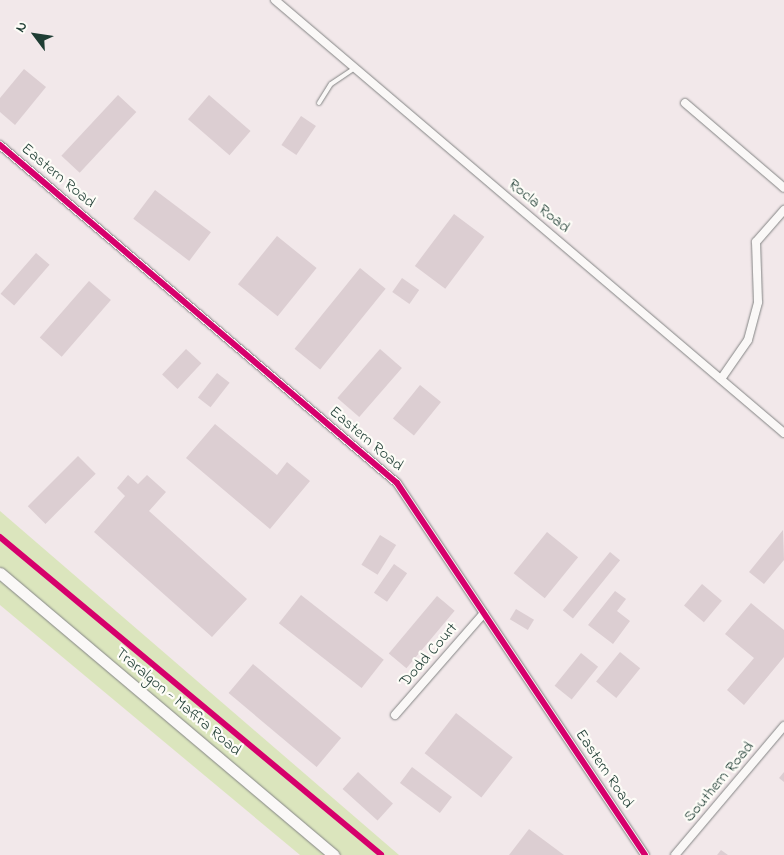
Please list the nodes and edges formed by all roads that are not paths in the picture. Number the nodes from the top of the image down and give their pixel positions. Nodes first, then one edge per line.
1 (275, 0) edge
2 (355, 68) junction
3 (319, 103) dead end
4 (685, 103) dead end
5 (0, 145) edge
6 (784, 188) edge
7 (784, 210) edge
8 (721, 379) junction
9 (784, 433) edge
10 (0, 573) edge
11 (484, 614) junction
12 (395, 715) dead end
13 (784, 726) edge
14 (334, 855) edge
15 (645, 855) edge
16 (675, 855) edge

1 - 2 street, Rocla Road
2 - 3 lane
2 - 8 street, Rocla Road
4 - 6 street
5 - 11 street, Eastern Road
7 - 8 street
8 - 9 street, Rocla Road
10 - 14 main road, Traralgon - Maffra Road
11 - 12 street, Dodd Court
11 - 15 street, Eastern Road
13 - 16 street, Southern Road

